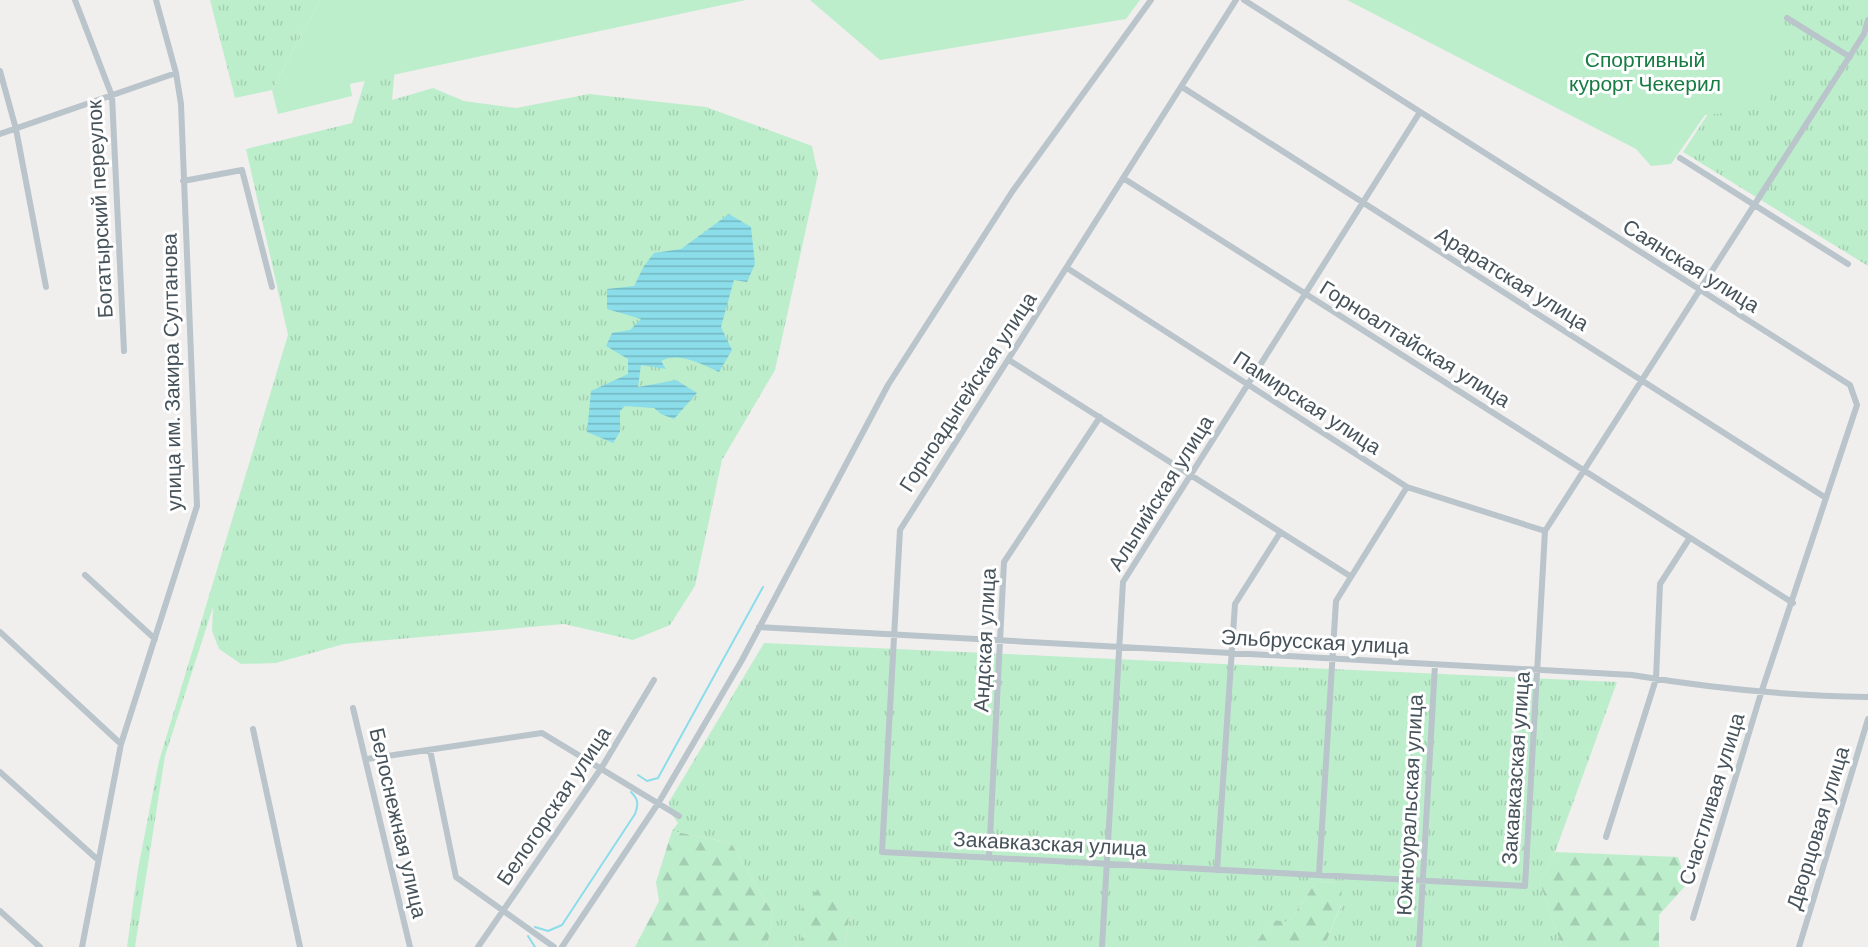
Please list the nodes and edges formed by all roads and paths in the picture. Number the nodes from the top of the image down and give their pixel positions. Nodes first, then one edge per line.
1 (75, 0) edge
2 (156, 0) edge
3 (1151, 0) edge
4 (1236, 0) edge
5 (1244, 0) edge
6 (1787, 18) dead end
7 (1868, 20) edge
8 (1850, 57) junction
9 (0, 71) edge
10 (176, 73) junction
11 (1182, 87) junction
12 (112, 96) junction
13 (1420, 112) junction
14 (16, 129) junction
15 (0, 134) edge
16 (1680, 158) dead end
17 (1123, 178) junction
18 (183, 181) junction
19 (1364, 204) junction
20 (1754, 204) junction
21 (1848, 264) dead end
22 (1067, 268) junction
23 (46, 287) dead end
24 (272, 287) dead end
25 (1698, 290) junction
26 (1306, 294) junction
27 (124, 351) dead end
28 (1009, 360) junction
29 (1642, 380) junction
30 (1249, 384) junction
31 (1100, 417) junction
32 (1585, 471) junction
33 (1190, 475) junction
34 (1407, 487) junction
35 (1826, 498) junction
36 (1545, 531) junction
37 (1280, 532) junction
38 (1689, 539) junction
39 (85, 574) dead end
40 (1350, 576) junction
41 (1793, 603) junction
42 (759, 627) junction
43 (0, 632) edge
44 (896, 633) junction
45 (155, 639) junction
46 (1001, 641) junction
47 (1118, 648) junction
48 (1230, 654) junction
49 (1332, 659) junction
50 (1435, 665) junction
51 (1539, 670) junction
52 (1656, 679) junction
53 (654, 680) dead end
54 (1762, 690) junction
55 (1868, 697) edge
56 (353, 708) dead end
57 (1868, 719) edge
58 (253, 729) dead end
59 (121, 744) junction
60 (430, 750) junction
61 (367, 759) junction
62 (602, 767) junction
63 (0, 772) edge
64 (659, 802) junction
65 (679, 816) dead end
66 (1606, 837) dead end
67 (882, 852) joint
68 (989, 857) junction
69 (97, 859) junction
70 (1106, 864) junction
71 (1217, 870) junction
72 (1319, 875) junction
73 (1422, 880) junction
74 (0, 911) edge
75 (504, 911) junction
76 (1693, 918) dead end
77 (40, 947) edge
78 (82, 947) edge
79 (300, 947) edge
80 (410, 947) edge
81 (478, 947) edge
82 (554, 947) edge
83 (562, 947) edge
84 (1102, 947) edge
85 (1419, 947) edge
86 (1799, 947) edge

1 - 12 street, Богатырский переулок
2 - 10 street, улица им. Закира Султанова
3 - 42 street
4 - 11 street, Горноадыгейская улица
5 - 13 street, Саянская улица
6 - 8 street
7 - 8 street
8 - 20 street
9 - 14 street
10 - 12 street
10 - 18 street, улица им. Закира Султанова
11 - 17 street, Горноадыгейская улица
11 - 19 street, Араратская улица
12 - 14 street
12 - 27 street, Богатырский переулок
13 - 19 street, Альпийская улица
13 - 25 street, Саянская улица
14 - 15 street
14 - 23 street
16 - 20 street
17 - 22 street, Горноадыгейская улица
17 - 26 street, Горноалтайская улица
18 - 24 street
18 - 45 street, улица им. Закира Султанова
19 - 26 street, Альпийская улица
19 - 29 street, Араратская улица
20 - 21 street
20 - 25 street
22 - 28 street, Горноадыгейская улица
22 - 30 street, Памирская улица
25 - 29 street
25 - 35 street, Саянская улица
26 - 30 street, Альпийская улица
26 - 32 street, Горноалтайская улица
28 - 31 street
28 - 44 street, Горноадыгейская улица
29 - 32 street
29 - 35 street, Араратская улица
30 - 33 street, Альпийская улица
30 - 34 street, Памирская улица
31 - 33 street
31 - 46 street, Андская улица
32 - 36 street
32 - 38 street, Горноалтайская улица
33 - 37 street
33 - 47 street, Альпийская улица
34 - 36 street, Памирская улица
34 - 40 street
35 - 41 street, Саянская улица
36 - 51 street, Закавказская улица
37 - 40 street
37 - 48 street
38 - 41 street, Горноалтайская улица
38 - 52 street
39 - 45 street
40 - 49 street
41 - 54 street, Саянская улица
42 - 44 street, Эльбрусская улица
42 - 64 street
43 - 59 street
44 - 46 street, Эльбрусская улица
44 - 67 street, Горноадыгейская улица
45 - 59 street, улица им. Закира Султанова
46 - 47 street, Эльбрусская улица
46 - 68 street, Андская улица
47 - 48 street, Эльбрусская улица
47 - 70 street, Альпийская улица
48 - 49 street, Эльбрусская улица
48 - 71 street
49 - 50 street, Эльбрусская улица
49 - 72 street
50 - 51 street, Эльбрусская улица
50 - 73 street, Южноуральская улица
51 - 52 street, Эльбрусская улица
51 - 73 street, Закавказская улица
52 - 54 street, Эльбрусская улица
52 - 66 street
53 - 62 street, Белогорская улица
54 - 55 street, Эльбрусская улица
54 - 76 street, Счастливая улица
56 - 61 street, Белоснежная улица
57 - 86 street, Дворцовая улица
58 - 79 street
59 - 69 street, улица им. Закира Султанова
60 - 61 street
60 - 62 street
60 - 75 street
61 - 80 street, Белоснежная улица
62 - 64 street
62 - 75 street, Белогорская улица
63 - 69 street
64 - 65 street
64 - 83 street
67 - 68 street, Закавказская улица
68 - 70 street, Закавказская улица
69 - 78 street, улица им. Закира Султанова
70 - 71 street, Закавказская улица
70 - 84 street, Альпийская улица
71 - 72 street, Закавказская улица
72 - 73 street, Закавказская улица
73 - 85 street, Южноуральская улица
74 - 77 street
75 - 81 street, Белогорская улица
75 - 82 street

